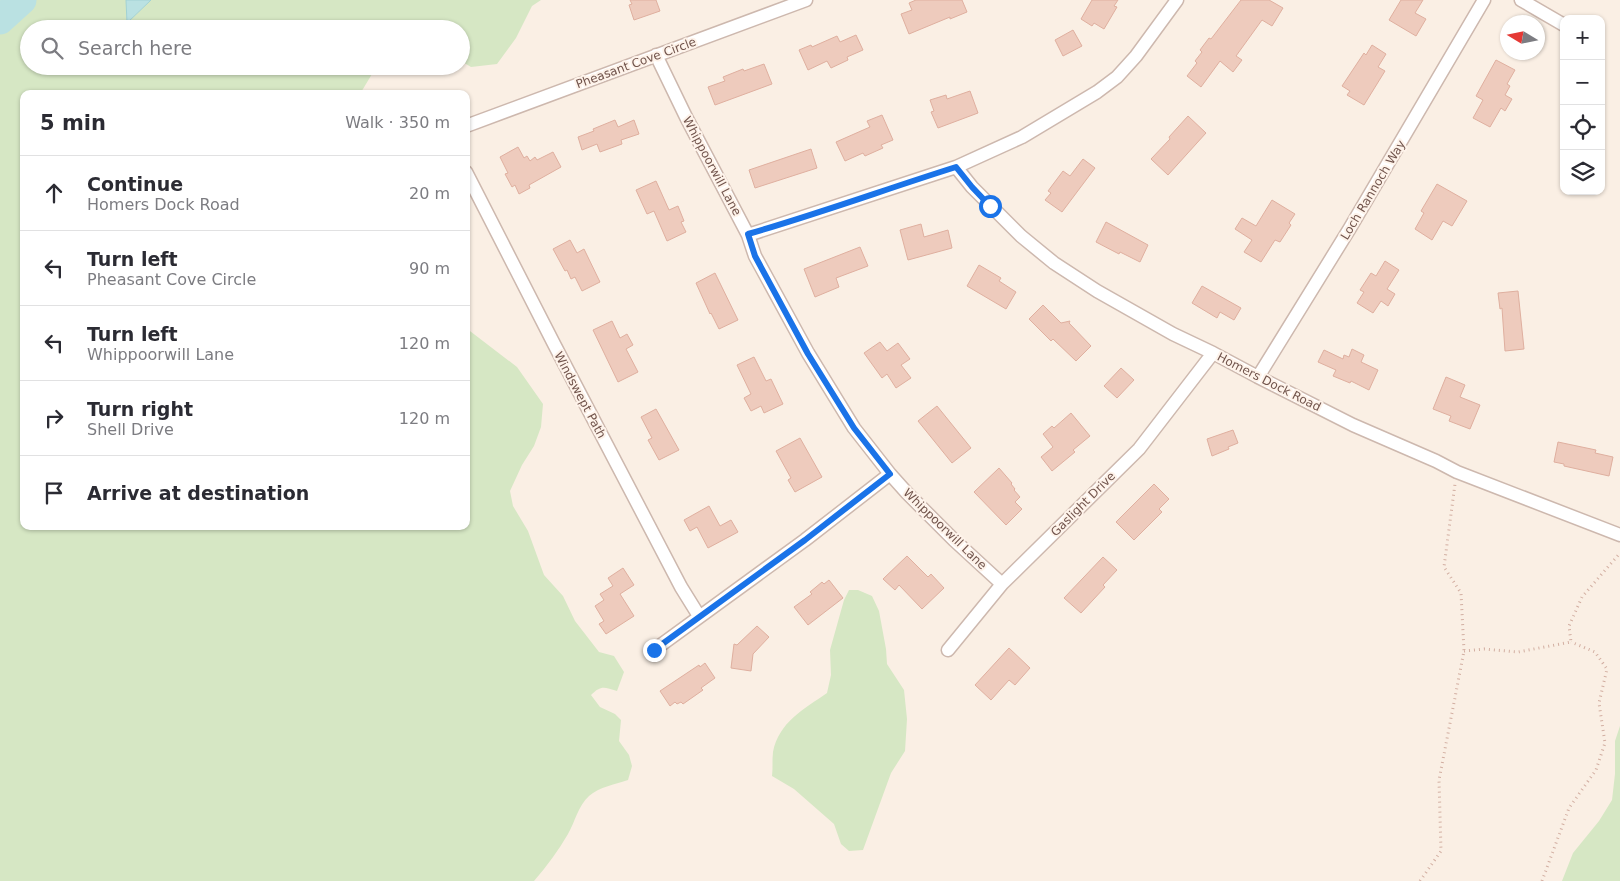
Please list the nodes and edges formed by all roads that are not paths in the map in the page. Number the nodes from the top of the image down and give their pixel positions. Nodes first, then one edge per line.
1 (806, 0) edge
2 (1177, 0) edge
3 (1484, 0) edge
4 (1521, 0) edge
5 (1560, 23) edge
6 (656, 55) junction
7 (470, 125) edge
8 (956, 167) junction
9 (470, 180) edge
10 (748, 234) junction
11 (1213, 353) junction
12 (1258, 377) junction
13 (890, 474) junction
14 (1620, 535) edge
15 (1002, 584) junction
16 (699, 616) junction
17 (654, 650) dead end
18 (948, 650) dead end

1 - 6 street, Pheasant Cove Circle
2 - 8 street
3 - 12 street, Loch Rannoch Way
4 - 5 street
6 - 7 street, Pheasant Cove Circle
6 - 10 street, Whippoorwill Lane
8 - 10 street
8 - 11 street, Homers Dock Road
9 - 16 street, Windswept Path
10 - 13 street, Whippoorwill Lane
11 - 12 street, Homers Dock Road
11 - 15 street, Gaslight Drive
12 - 14 street, Homers Dock Road
13 - 15 street, Whippoorwill Lane
13 - 16 street
15 - 18 street, Gaslight Drive
16 - 17 street

